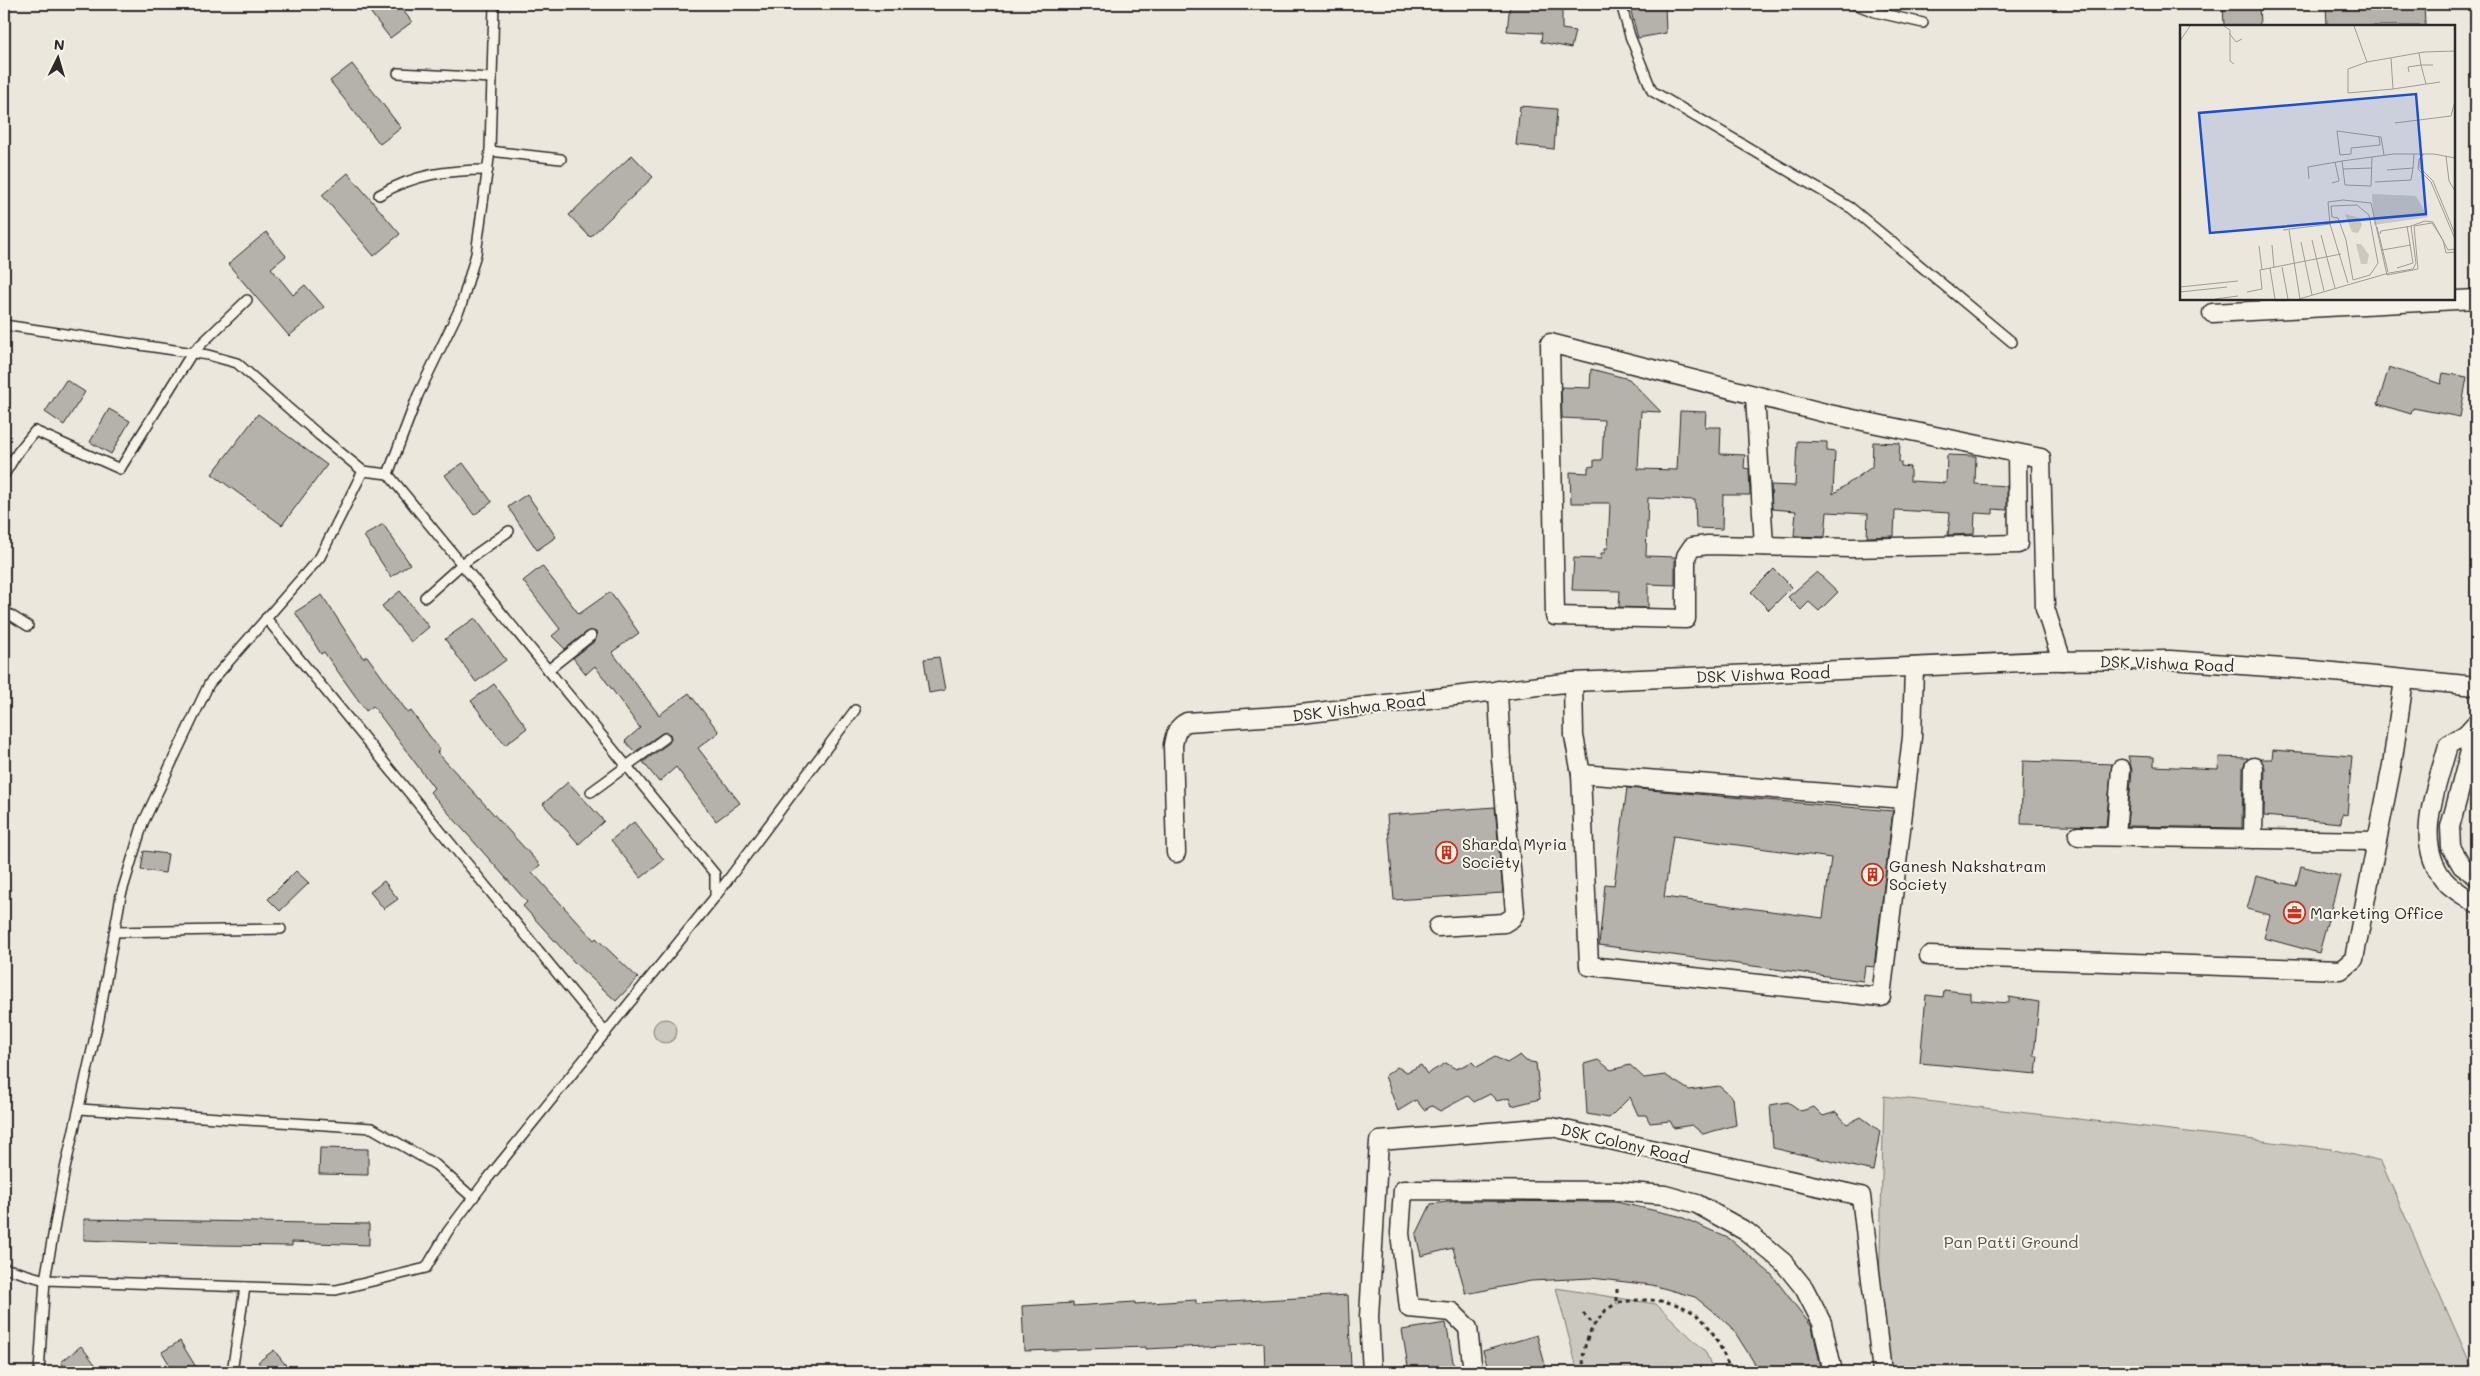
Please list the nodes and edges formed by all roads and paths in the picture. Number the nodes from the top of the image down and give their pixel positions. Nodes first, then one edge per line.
1 (494, 4) edge
2 (1621, 4) edge
3 (1854, 4) edge
4 (1923, 23) dead end
5 (398, 73) dead end
6 (492, 78) junction
7 (490, 151) junction
8 (561, 159) dead end
9 (488, 170) junction
10 (380, 195) dead end
11 (2476, 299) edge
12 (247, 300) dead end
13 (2212, 313) dead end
14 (4, 325) edge
15 (2012, 342) dead end
16 (192, 353) junction
17 (1755, 396) junction
18 (2017, 453) junction
19 (363, 471) junction
20 (388, 474) junction
21 (4, 475) edge
22 (509, 532) dead end
23 (1764, 546) junction
24 (462, 564) junction
25 (425, 597) dead end
26 (4, 611) edge
27 (266, 618) junction
28 (28, 626) dead end
29 (591, 636) dead end
30 (2062, 661) junction
31 (1914, 667) junction
32 (548, 670) junction
33 (2404, 680) junction
34 (1573, 682) junction
35 (2476, 686) edge
36 (1498, 690) junction
37 (855, 710) dead end
38 (2471, 728) edge
39 (665, 738) dead end
40 (627, 766) junction
41 (2254, 767) dead end
42 (2121, 769) dead end
43 (1581, 774) junction
44 (590, 792) dead end
45 (1904, 799) junction
46 (2078, 836) dead end
47 (2116, 836) junction
48 (2252, 839) junction
49 (2377, 841) junction
50 (1176, 852) dead end
51 (2476, 876) edge
52 (715, 897) junction
53 (2476, 904) edge
54 (1438, 927) dead end
55 (281, 928) dead end
56 (114, 932) junction
57 (1929, 956) dead end
58 (606, 1032) junction
59 (79, 1109) junction
60 (473, 1198) junction
61 (4, 1268) edge
62 (45, 1280) junction
63 (245, 1287) junction
64 (1617, 1289) dead end
65 (1617, 1302) junction
66 (1583, 1314) dead end
67 (1594, 1325) junction
68 (39, 1372) edge
69 (232, 1372) edge
70 (1372, 1372) edge
71 (1473, 1372) edge
72 (1585, 1372) edge
73 (1731, 1372) edge
74 (1834, 1372) edge
75 (1882, 1372) edge

1 - 6 lane
2 - 15 lane
3 - 4 lane
5 - 6 lane
6 - 7 lane
7 - 8 lane
7 - 9 lane
9 - 10 lane
9 - 20 lane
11 - 13 street
12 - 16 lane
14 - 16 lane
16 - 19 lane
16 - 21 lane
17 - 18 street
17 - 23 street
17 - 23 street
18 - 23 street
18 - 30 street
19 - 20 lane
19 - 27 lane
20 - 24 lane
22 - 24 lane
24 - 25 lane
24 - 32 lane
26 - 28 lane
27 - 56 lane
27 - 58 lane
29 - 32 lane
30 - 31 street, DSK Vishwa Road
30 - 33 street, DSK Vishwa Road
31 - 34 street, DSK Vishwa Road
31 - 45 street
32 - 40 lane
33 - 35 street, DSK Vishwa Road
33 - 49 street
34 - 36 street, DSK Vishwa Road
34 - 43 street
36 - 50 street, DSK Vishwa Road
36 - 54 street
37 - 52 lane
38 - 51 street
38 - 53 street
39 - 40 lane
40 - 44 lane
40 - 52 lane
41 - 48 street
42 - 47 street
43 - 45 street
43 - 45 street
46 - 47 street
47 - 48 street
48 - 49 street
49 - 57 street
52 - 58 lane
55 - 56 lane
56 - 59 lane
58 - 60 lane
59 - 60 lane
59 - 62 lane
60 - 63 lane
61 - 62 lane
62 - 63 lane
62 - 68 lane
63 - 69 lane
64 - 65 path
65 - 67 path
65 - 73 path
66 - 67 path
67 - 72 path
70 - 75 street, DSK Colony Road
71 - 74 street

